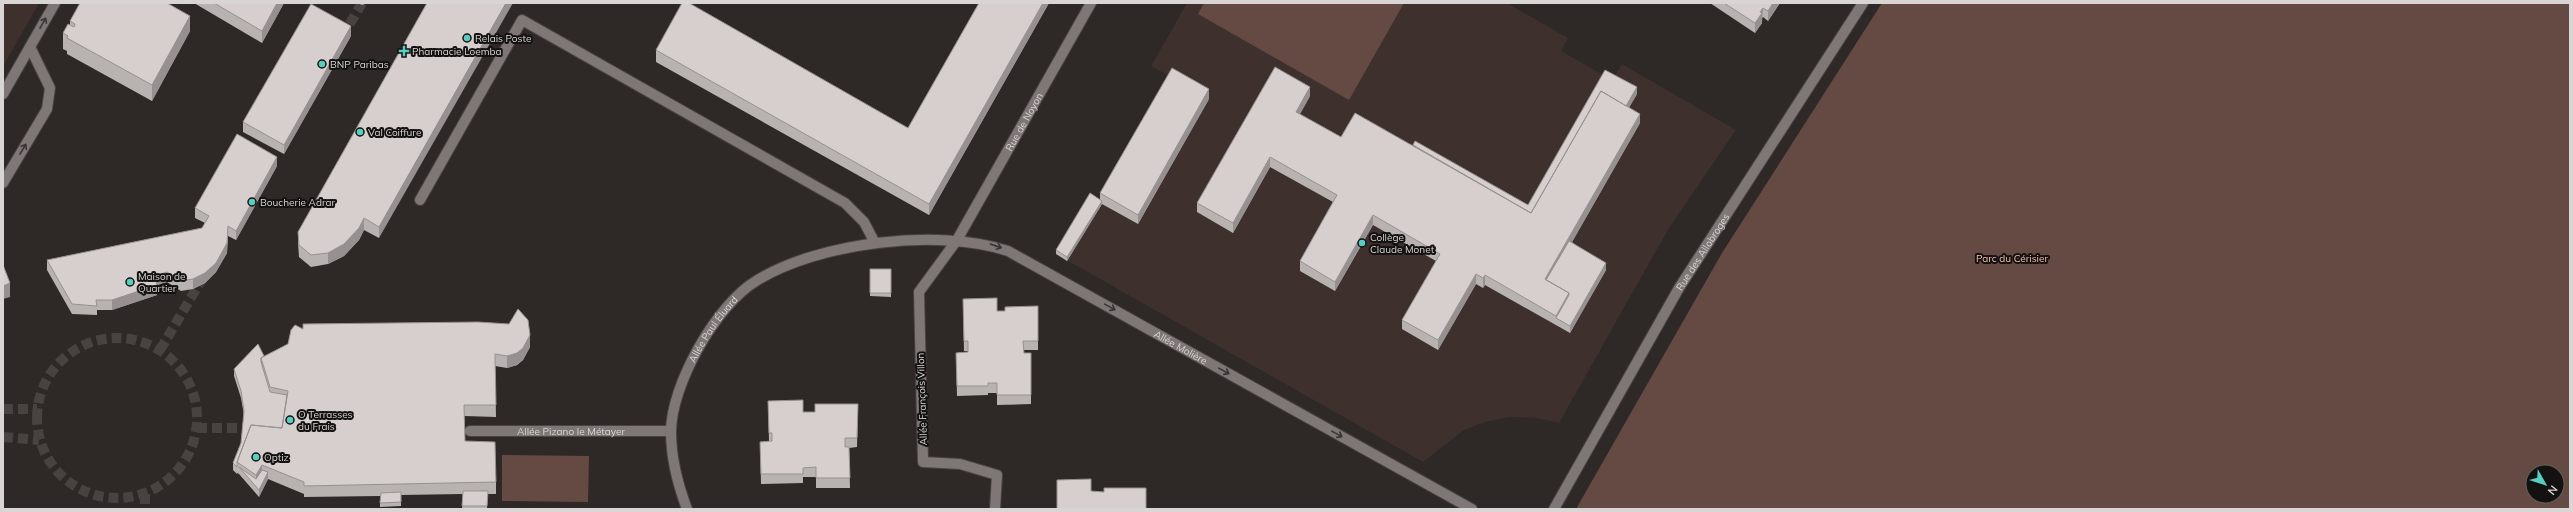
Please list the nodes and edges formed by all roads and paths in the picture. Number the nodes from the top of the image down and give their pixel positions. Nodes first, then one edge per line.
1 (55, 3) edge
2 (1091, 3) edge
3 (1862, 3) edge
4 (30, 47) junction
5 (3, 94) edge
6 (3, 183) edge
7 (420, 200) dead end
8 (957, 240) junction
9 (875, 243) junction
10 (470, 431) dead end
11 (671, 431) junction
12 (687, 509) edge
13 (996, 509) edge
14 (1472, 509) edge
15 (1554, 509) edge

4 -> 1 street
2 - 8 street, Rue de Noyon
3 - 15 street, Rue des Allobroges
4 - 5 street
6 -> 4 street
7 - 9 street
8 - 9 street, Allée Molière
8 - 13 street, Allée François Villon
8 -> 14 street, Allée Molière
9 - 11 street, Allée Paul Éluard
10 - 11 street, Allée Pizano le Métayer
11 - 12 street, Allée Paul Éluard

